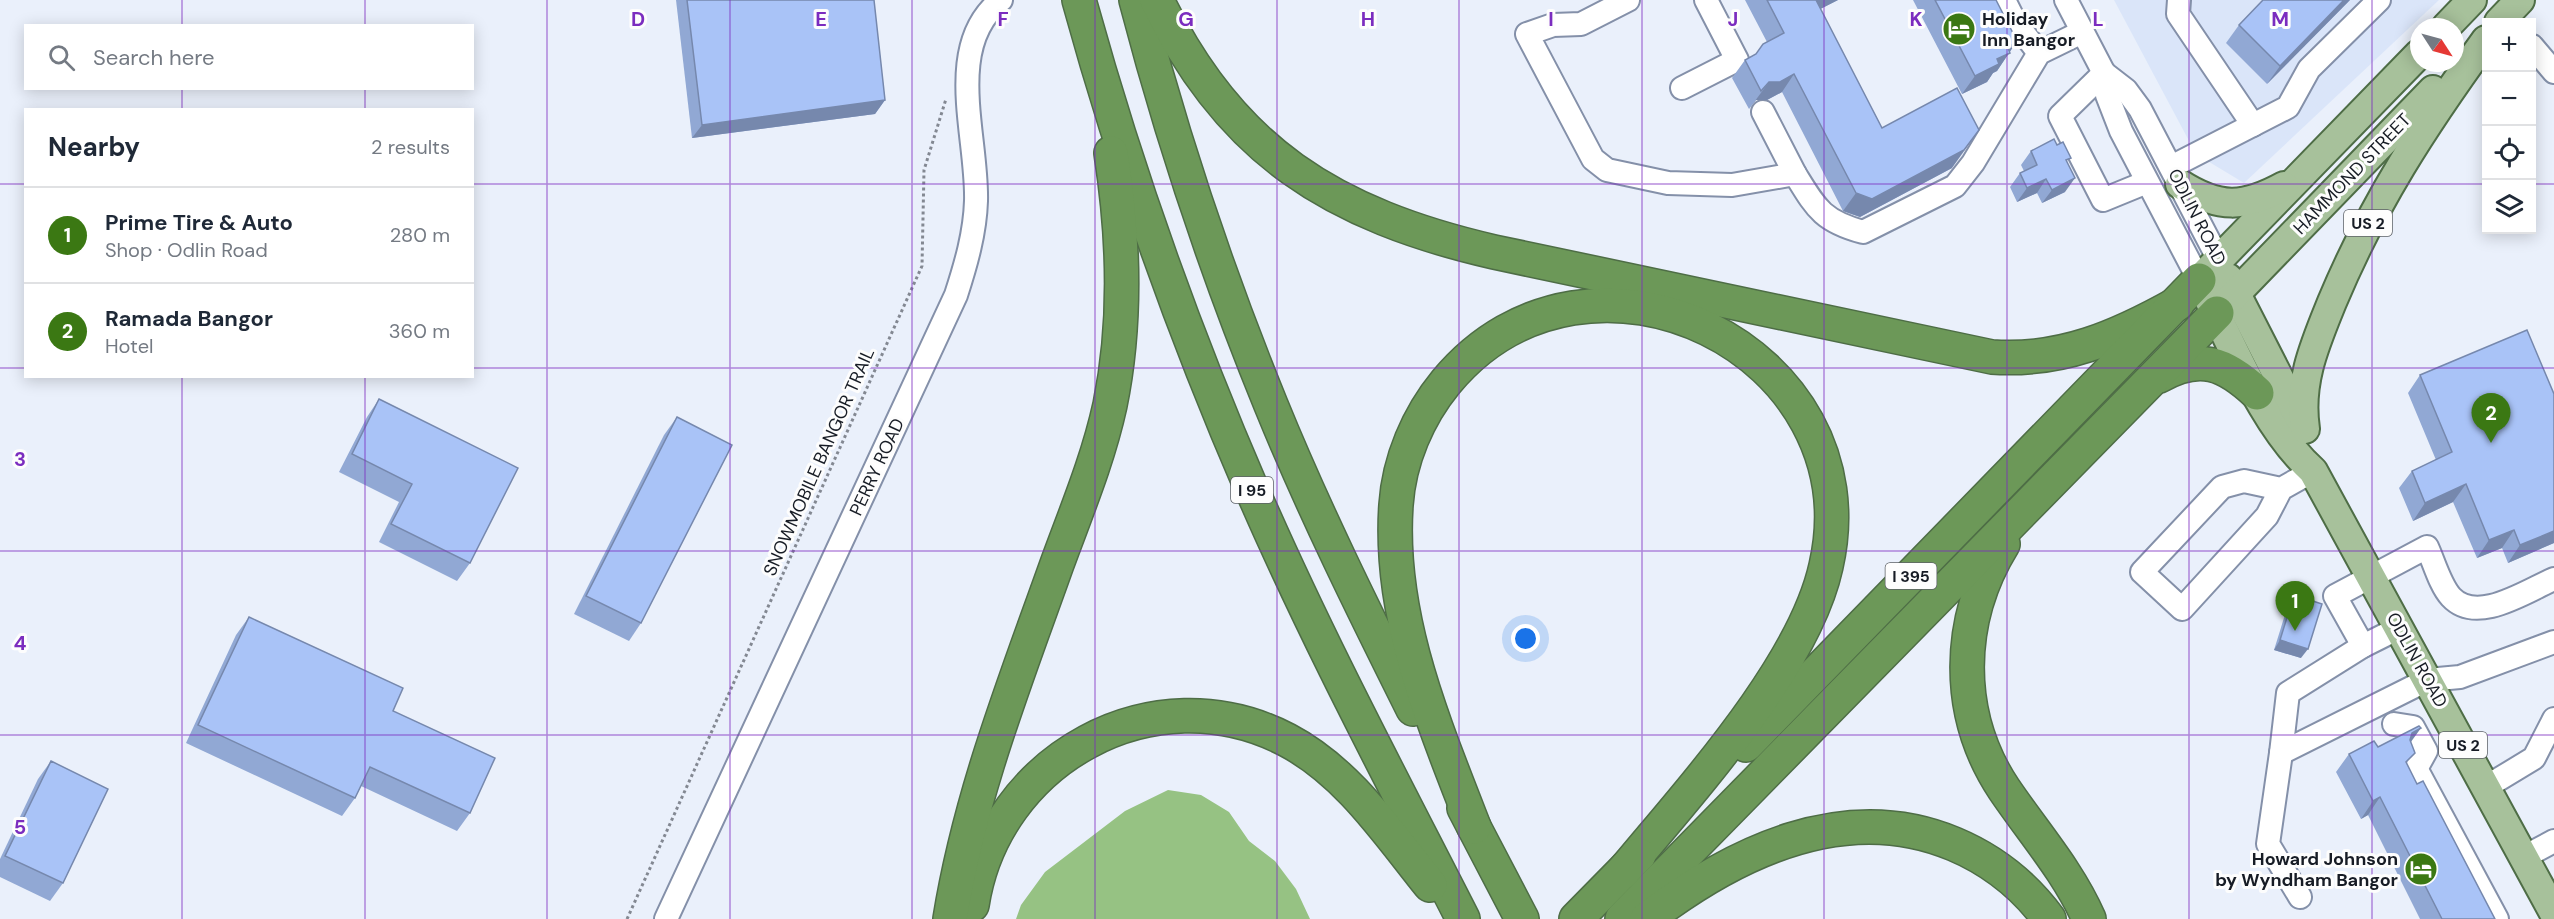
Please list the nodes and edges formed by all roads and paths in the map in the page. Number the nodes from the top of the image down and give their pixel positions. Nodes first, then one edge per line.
1 (1001, 0) edge
2 (1080, 0) edge
3 (1628, 0) edge
4 (1706, 0) edge
5 (2004, 0) edge
6 (2066, 0) edge
7 (2179, 0) edge
8 (2379, 0) edge
9 (1151, 12) edge
10 (2486, 14) edge
11 (2082, 32) junction
12 (1091, 39) junction
13 (2482, 47) edge
14 (2536, 51) edge
15 (2039, 53) junction
16 (2410, 63) edge
17 (2554, 72) edge
18 (2104, 73) junction
19 (1682, 88) dead end
20 (949, 91) dead end
21 (1763, 112) dead end
22 (2253, 125) junction
23 (2305, 171) junction
24 (1795, 174) junction
25 (2176, 176) junction
26 (2147, 182) junction
27 (2209, 271) junction
28 (2226, 303) junction
29 (2177, 304) junction
30 (2148, 383) junction
31 (2257, 393) junction
32 (2305, 429) junction
33 (2313, 471) junction
34 (2282, 489) junction
35 (2034, 499) junction
36 (2371, 576) junction
37 (2554, 579) edge
38 (2399, 628) junction
39 (2554, 642) edge
40 (2363, 646) junction
41 (2427, 680) junction
42 (2383, 704) junction
43 (2554, 719) edge
44 (2281, 753) junction
45 (2486, 787) junction
46 (1474, 827) junction
47 (2554, 841) edge
48 (2524, 857) junction
49 (1623, 872) junction
50 (2300, 897) dead end
51 (1518, 911) edge
52 (2554, 913) edge
53 (627, 919) edge
54 (666, 919) edge
55 (950, 919) edge
56 (971, 919) edge
57 (1456, 919) edge
58 (1463, 919) edge
59 (1576, 919) edge
60 (1622, 919) edge
61 (1647, 919) edge
62 (2049, 919) edge
63 (2088, 919) edge
64 (2497, 919) edge

1 - 54 street, PERRY ROAD
2 - 12 highway, I 95
3 - 24 street
4 - 19 street
5 - 15 street
6 - 11 street, ODLIN ROAD
7 - 22 street
8 - 22 street
9 - 29 highway
9 - 46 highway, I 95
10 - 28 main road, HAMMOND STREET
11 - 15 street
11 - 18 street, ODLIN ROAD
12 - 55 highway
12 - 58 highway, I 95
13 - 32 main road, US 2
14 - 17 street
15 - 24 street
16 - 23 main road, HAMMOND STREET
18 - 25 street, ODLIN ROAD
18 - 26 street, ODLIN ROAD
18 - 26 street
20 - 53 path, SNOWMOBILE BANGOR TRAIL
21 - 24 street
22 - 25 street
23 - 25 main road
23 - 27 main road, HAMMOND STREET
25 - 27 street, ODLIN ROAD
26 - 27 street, ODLIN ROAD
27 - 28 main road, ODLIN ROAD / US 2
27 - 29 highway, I 395
28 - 30 highway, I 395
28 - 31 main road, ODLIN ROAD / US 2
28 - 32 main road, ODLIN ROAD
29 - 49 highway, I 395
30 - 31 highway
30 - 35 highway, I 395
31 - 33 main road, ODLIN ROAD / US 2
32 - 33 main road, ODLIN ROAD / US 2
33 - 34 street
33 - 36 main road, ODLIN ROAD / US 2
34 - 34 street
35 - 60 highway, I 395
35 - 63 highway
36 - 37 street
36 - 38 main road, ODLIN ROAD / US 2
36 - 40 street
38 - 40 street
38 - 41 main road, ODLIN ROAD / US 2
39 - 41 street
40 - 44 street
41 - 42 street
41 - 45 main road, ODLIN ROAD / US 2
42 - 44 street
42 - 64 street
43 - 45 street
44 - 50 street
45 - 48 main road, ODLIN ROAD / US 2
46 - 49 highway
46 - 51 highway, I 95
47 - 48 street
48 - 52 main road, ODLIN ROAD / US 2
49 - 59 highway, I 395
56 - 57 highway
61 - 62 highway

